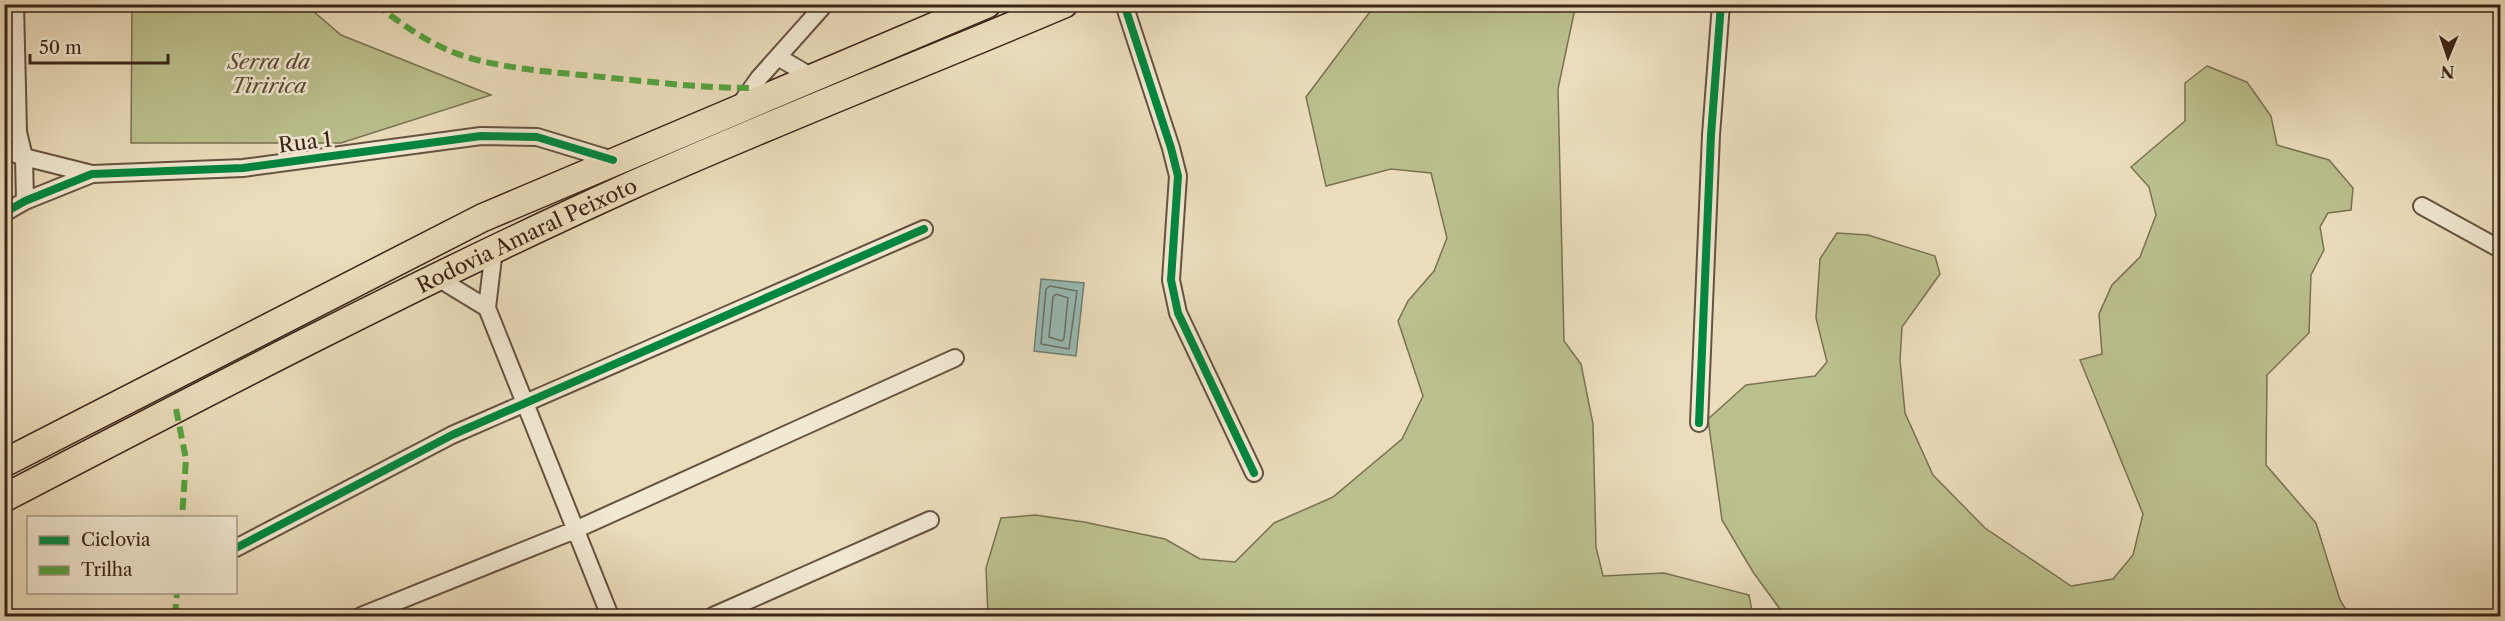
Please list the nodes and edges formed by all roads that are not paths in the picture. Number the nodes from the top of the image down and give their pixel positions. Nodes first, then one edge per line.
1 (15, 4) edge
2 (825, 4) edge
3 (987, 4) edge
4 (1064, 4) edge
5 (1124, 4) edge
6 (1721, 4) edge
7 (778, 57) junction
8 (812, 78) junction
9 (736, 110) junction
10 (4, 150) edge
11 (24, 157) junction
12 (613, 160) junction
13 (92, 174) junction
14 (25, 201) junction
15 (2421, 206) dead end
16 (4, 213) edge
17 (924, 229) dead end
18 (494, 249) junction
19 (2500, 249) edge
20 (436, 277) junction
21 (487, 308) junction
22 (955, 358) dead end
23 (524, 404) junction
24 (1699, 423) dead end
25 (4, 463) edge
26 (1254, 473) dead end
27 (4, 498) edge
28 (930, 520) dead end
29 (575, 530) junction
30 (237, 547) edge
31 (361, 616) edge
32 (610, 616) edge
33 (713, 616) edge

1 - 11 street
2 - 7 street
3 - 8 highway, Rodovia Amaral Peixoto
4 - 18 highway, Rodovia Amaral Peixoto
5 - 26 street
6 - 24 street
7 - 8 street
7 - 9 street
8 - 9 highway, Rodovia Amaral Peixoto
9 - 12 highway, Rodovia Amaral Peixoto
10 - 11 street, Rua 1
11 - 13 street, Rua 1
11 - 14 street
12 - 13 street, Rua 1
12 - 25 highway, Rodovia Amaral Peixoto
13 - 14 street, Rua 1
14 - 16 street, Rua 1
15 - 19 street
17 - 23 street
18 - 20 highway, Rodovia Amaral Peixoto
18 - 21 street
20 - 21 street
20 - 27 highway, Rodovia Amaral Peixoto
21 - 23 street
22 - 29 street
23 - 29 street
23 - 30 street
28 - 33 street
29 - 31 street
29 - 32 street

